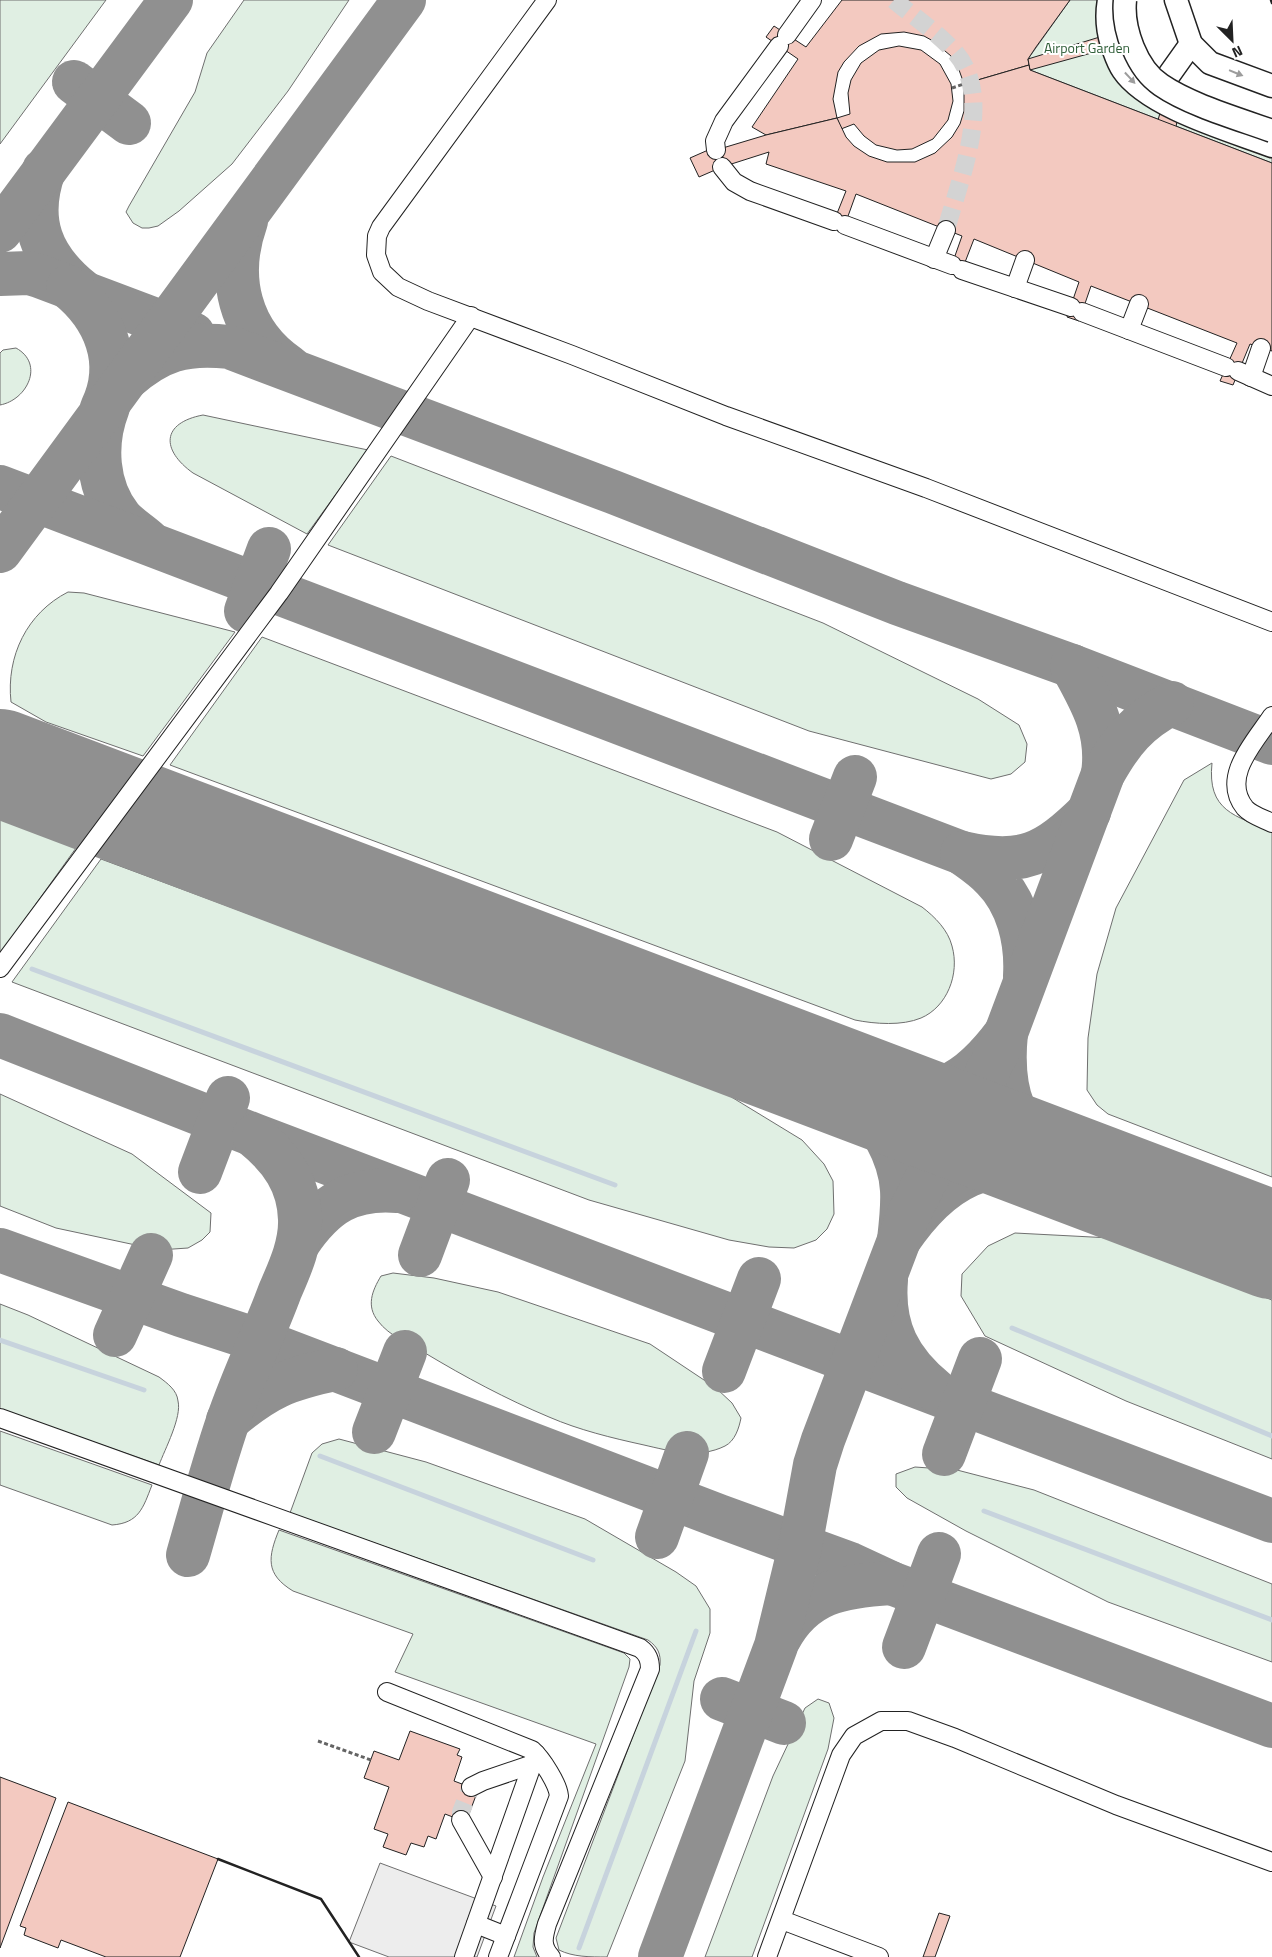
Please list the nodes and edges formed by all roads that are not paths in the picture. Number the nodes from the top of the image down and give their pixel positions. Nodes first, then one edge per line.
1 (548, 0) edge
2 (812, 0) edge
3 (1109, 0) edge
4 (1125, 0) edge
5 (1176, 0) edge
6 (1191, 44) junction
7 (1272, 86) edge
8 (1154, 96) junction
9 (1272, 131) edge
10 (1272, 146) edge
11 (716, 150) dead end
12 (722, 167) dead end
13 (946, 230) tunnel mouth
14 (934, 258) junction
15 (1025, 260) dead end
16 (1015, 288) junction
17 (1139, 304) dead end
18 (471, 316) junction
19 (1129, 330) junction
20 (1261, 348) dead end
21 (1238, 372) junction
22 (1272, 386) edge
23 (1272, 622) edge
24 (1272, 716) edge
25 (1272, 823) edge
26 (0, 968) edge
27 (0, 1418) edge
28 (387, 1692) dead end
29 (539, 1763) junction
30 (472, 1788) tunnel mouth
31 (461, 1820) tunnel mouth
32 (1272, 1862) edge
33 (492, 1877) junction
34 (782, 1920) junction
35 (476, 1924) junction
36 (506, 1936) junction
37 (464, 1957) edge
38 (498, 1957) edge
39 (551, 1957) edge
40 (767, 1957) edge
41 (879, 1957) edge

1 - 18 lane
2 - 11 lane
3 -> 8 main road
4 - 9 main road, bridge
5 - 6 main road
6 -> 7 main road
6 - 8 main road
8 - 10 main road
12 - 14 lane
13 - 14 lane
14 - 16 lane
15 - 16 lane
16 - 19 lane
17 - 19 lane
18 - 23 lane
18 - 26 lane
19 - 21 lane
20 - 21 lane
21 - 22 lane
24 - 25 lane
27 - 39 lane
28 - 29 lane
29 - 30 lane
29 - 33 lane
29 - 36 lane
31 - 33 lane
32 - 34 lane
33 - 35 lane
34 - 40 lane
34 - 41 lane
35 - 36 lane
35 - 37 lane
36 - 38 lane

